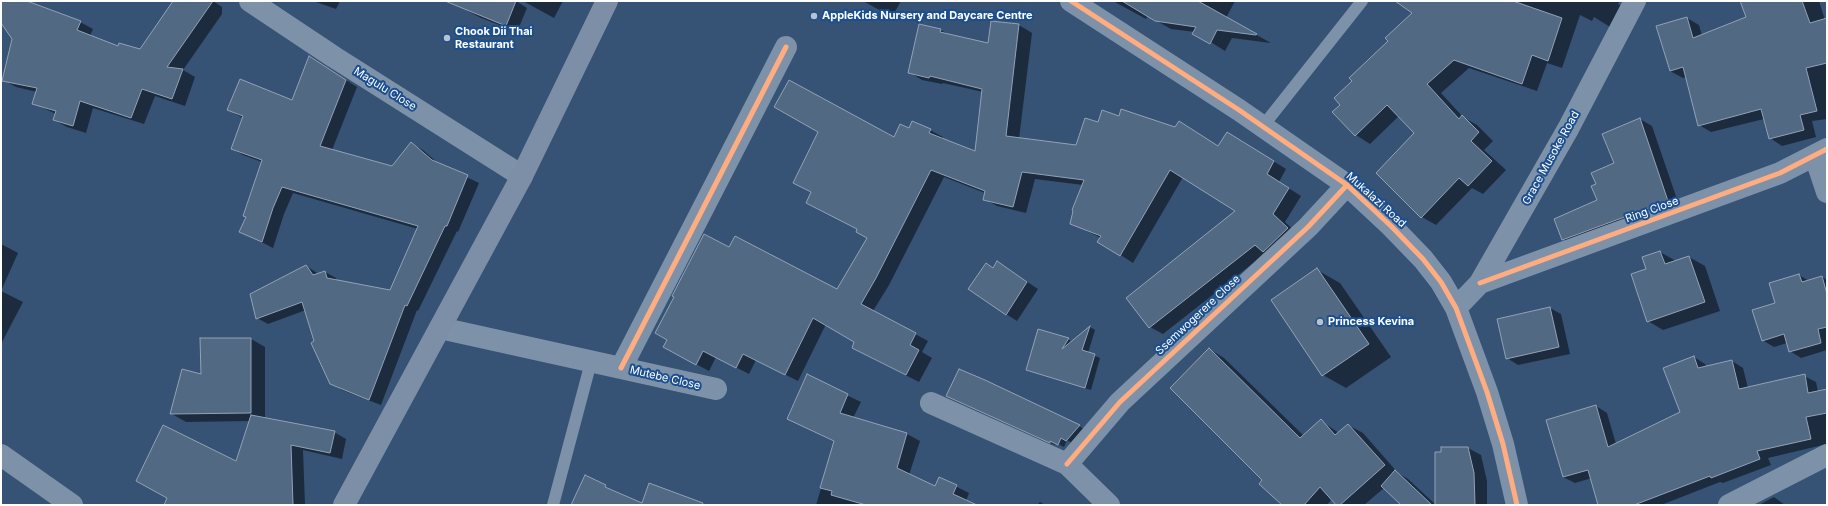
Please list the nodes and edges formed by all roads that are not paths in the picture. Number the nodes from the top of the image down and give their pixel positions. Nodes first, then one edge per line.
1 (250, 1) edge
2 (607, 1) edge
3 (1070, 1) edge
4 (1362, 1) edge
5 (1635, 1) edge
6 (786, 48) dead end
7 (1263, 126) junction
8 (1821, 153) edge
9 (522, 176) junction
10 (1347, 185) junction
11 (1827, 192) edge
12 (1480, 283) junction
13 (1456, 308) junction
14 (440, 328) junction
15 (591, 362) junction
16 (621, 368) junction
17 (716, 389) dead end
18 (931, 402) dead end
19 (1, 455) edge
20 (1827, 455) edge
21 (1067, 464) junction
22 (72, 505) edge
23 (344, 505) edge
24 (553, 505) edge
25 (1109, 505) edge
26 (1517, 505) edge
27 (1729, 505) edge

1 - 9 street, Magulu Close
2 - 9 main road
3 - 7 street, Mukalazi Road
4 - 7 lane
5 - 12 street, Grace Musoke Road
6 - 16 street
7 - 10 street, Mukalazi Road
8 - 11 street
8 - 12 street, Ring Close
9 - 14 main road
10 - 13 street, Mukalazi Road
10 - 21 street, Ssemwogerere Close
12 - 13 street, Grace Musoke Road
13 - 26 street, Mukalazi Road
14 - 15 street, Mutebe Close
14 - 23 main road
15 - 16 street, Mutebe Close
15 - 24 lane
16 - 17 street, Mutebe Close
18 - 21 street
19 - 22 street
20 - 27 street
21 - 25 street

